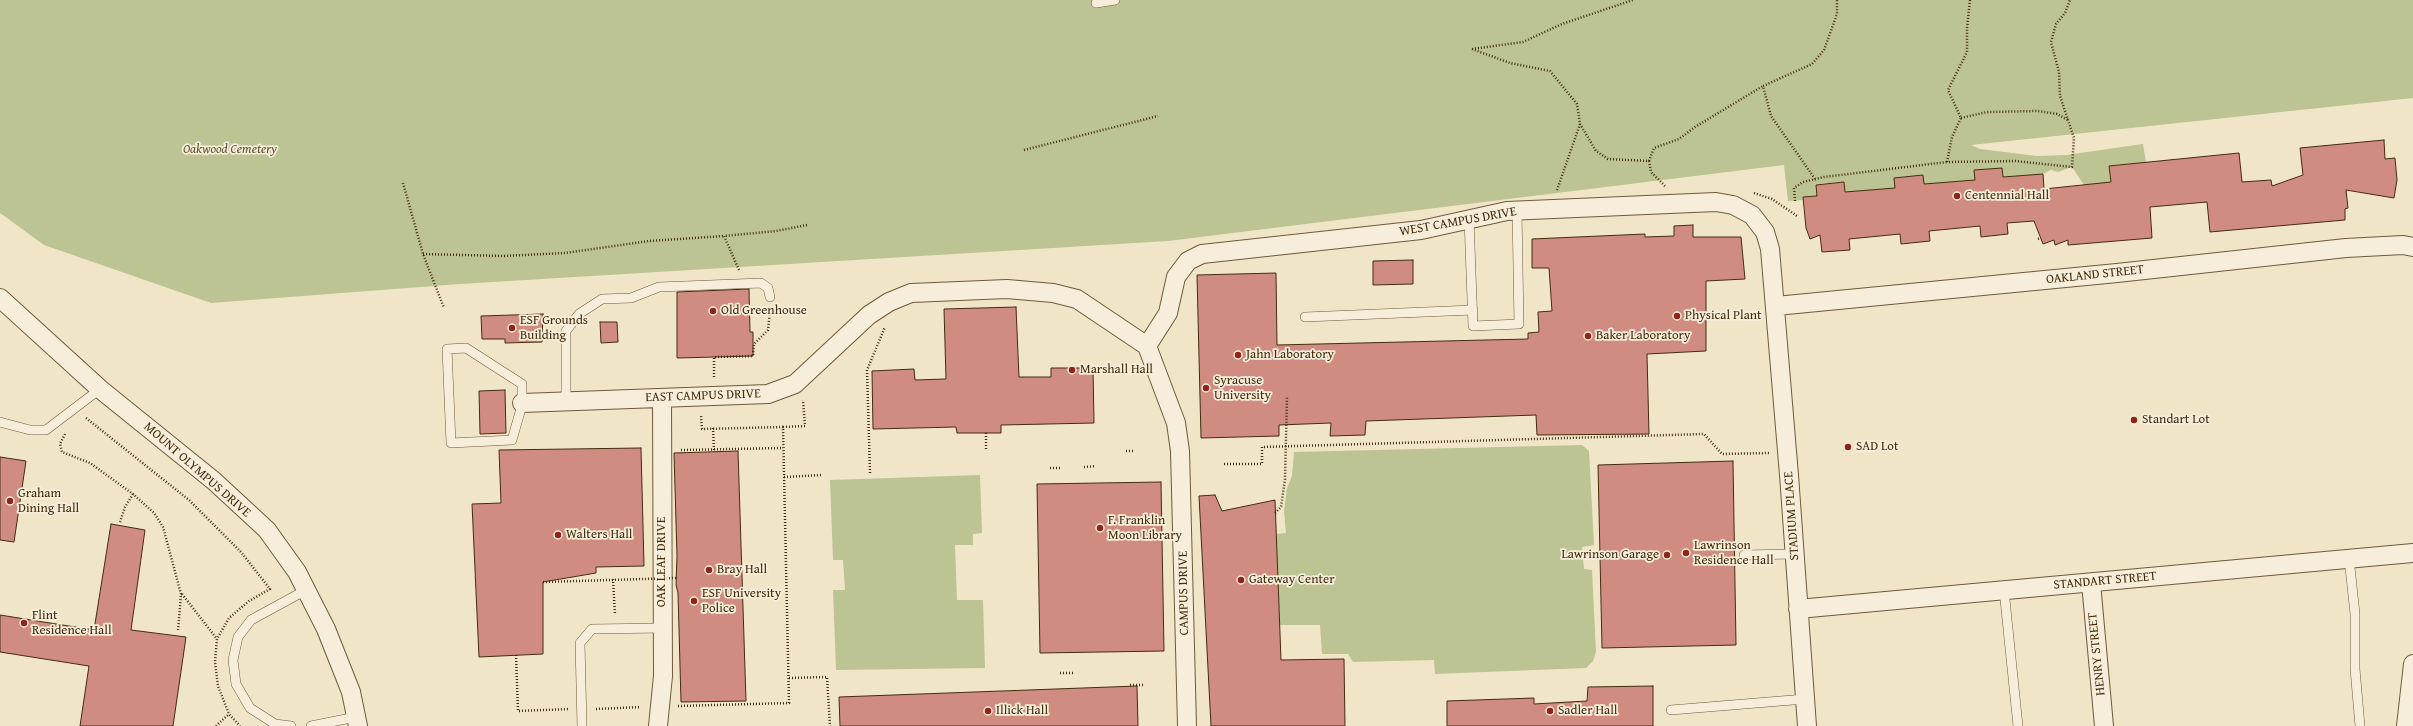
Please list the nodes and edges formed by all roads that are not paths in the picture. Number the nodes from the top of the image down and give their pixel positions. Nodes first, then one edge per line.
1 (1115, 0) edge
2 (1096, 3) dead end
3 (1517, 210) junction
4 (1469, 219) junction
5 (2413, 247) edge
6 (770, 297) road end
7 (0, 298) edge
8 (1776, 306) junction
9 (1473, 310) junction
10 (1305, 317) dead end
11 (1146, 346) junction
12 (100, 389) junction
13 (662, 398) junction
14 (566, 401) junction
15 (522, 403) junction
16 (0, 422) edge
17 (2413, 553) edge
18 (1794, 554) junction
19 (1744, 555) dead end
20 (2349, 558) junction
21 (2091, 583) junction
22 (306, 590) junction
23 (2004, 590) junction
24 (1798, 609) junction
25 (663, 628) junction
26 (2413, 664) edge
27 (1805, 699) junction
28 (1671, 710) dead end
29 (357, 722) edge
30 (291, 726) edge
31 (311, 726) edge
32 (582, 726) edge
33 (658, 726) edge
34 (1187, 726) edge
35 (1807, 726) edge
36 (2018, 726) edge
37 (2104, 726) edge
38 (2360, 726) edge
39 (2406, 726) edge

1 - 2 lane
3 - 4 street, WEST CAMPUS DRIVE
3 - 8 street, WEST CAMPUS DRIVE
3 - 9 lane
4 - 9 lane
4 - 11 street, WEST CAMPUS DRIVE
5 - 8 street, OAKLAND STREET
6 - 14 lane
7 - 12 street, MOUNT OLYMPUS DRIVE
8 - 18 street, STADIUM PLACE
9 - 10 lane
11 - 13 street, EAST CAMPUS DRIVE
11 - 34 street, CAMPUS DRIVE
12 - 16 lane
12 - 22 street, MOUNT OLYMPUS DRIVE
13 - 14 street, EAST CAMPUS DRIVE
13 - 25 street, OAK LEAF DRIVE
14 - 15 street, EAST CAMPUS DRIVE
15 - 15 lane
17 - 20 street, STANDART STREET
18 - 19 lane
18 - 24 street, STADIUM PLACE
20 - 21 street, STANDART STREET
20 - 38 lane
21 - 23 street, STANDART STREET
21 - 37 street, HENRY STREET
22 - 29 street, MOUNT OLYMPUS DRIVE
22 - 30 lane
23 - 24 street, STANDART STREET
23 - 36 lane
24 - 27 street, STADIUM PLACE
25 - 32 lane
25 - 33 street, OAK LEAF DRIVE
26 - 39 street
27 - 28 lane
27 - 35 street, STADIUM PLACE
29 - 31 lane

